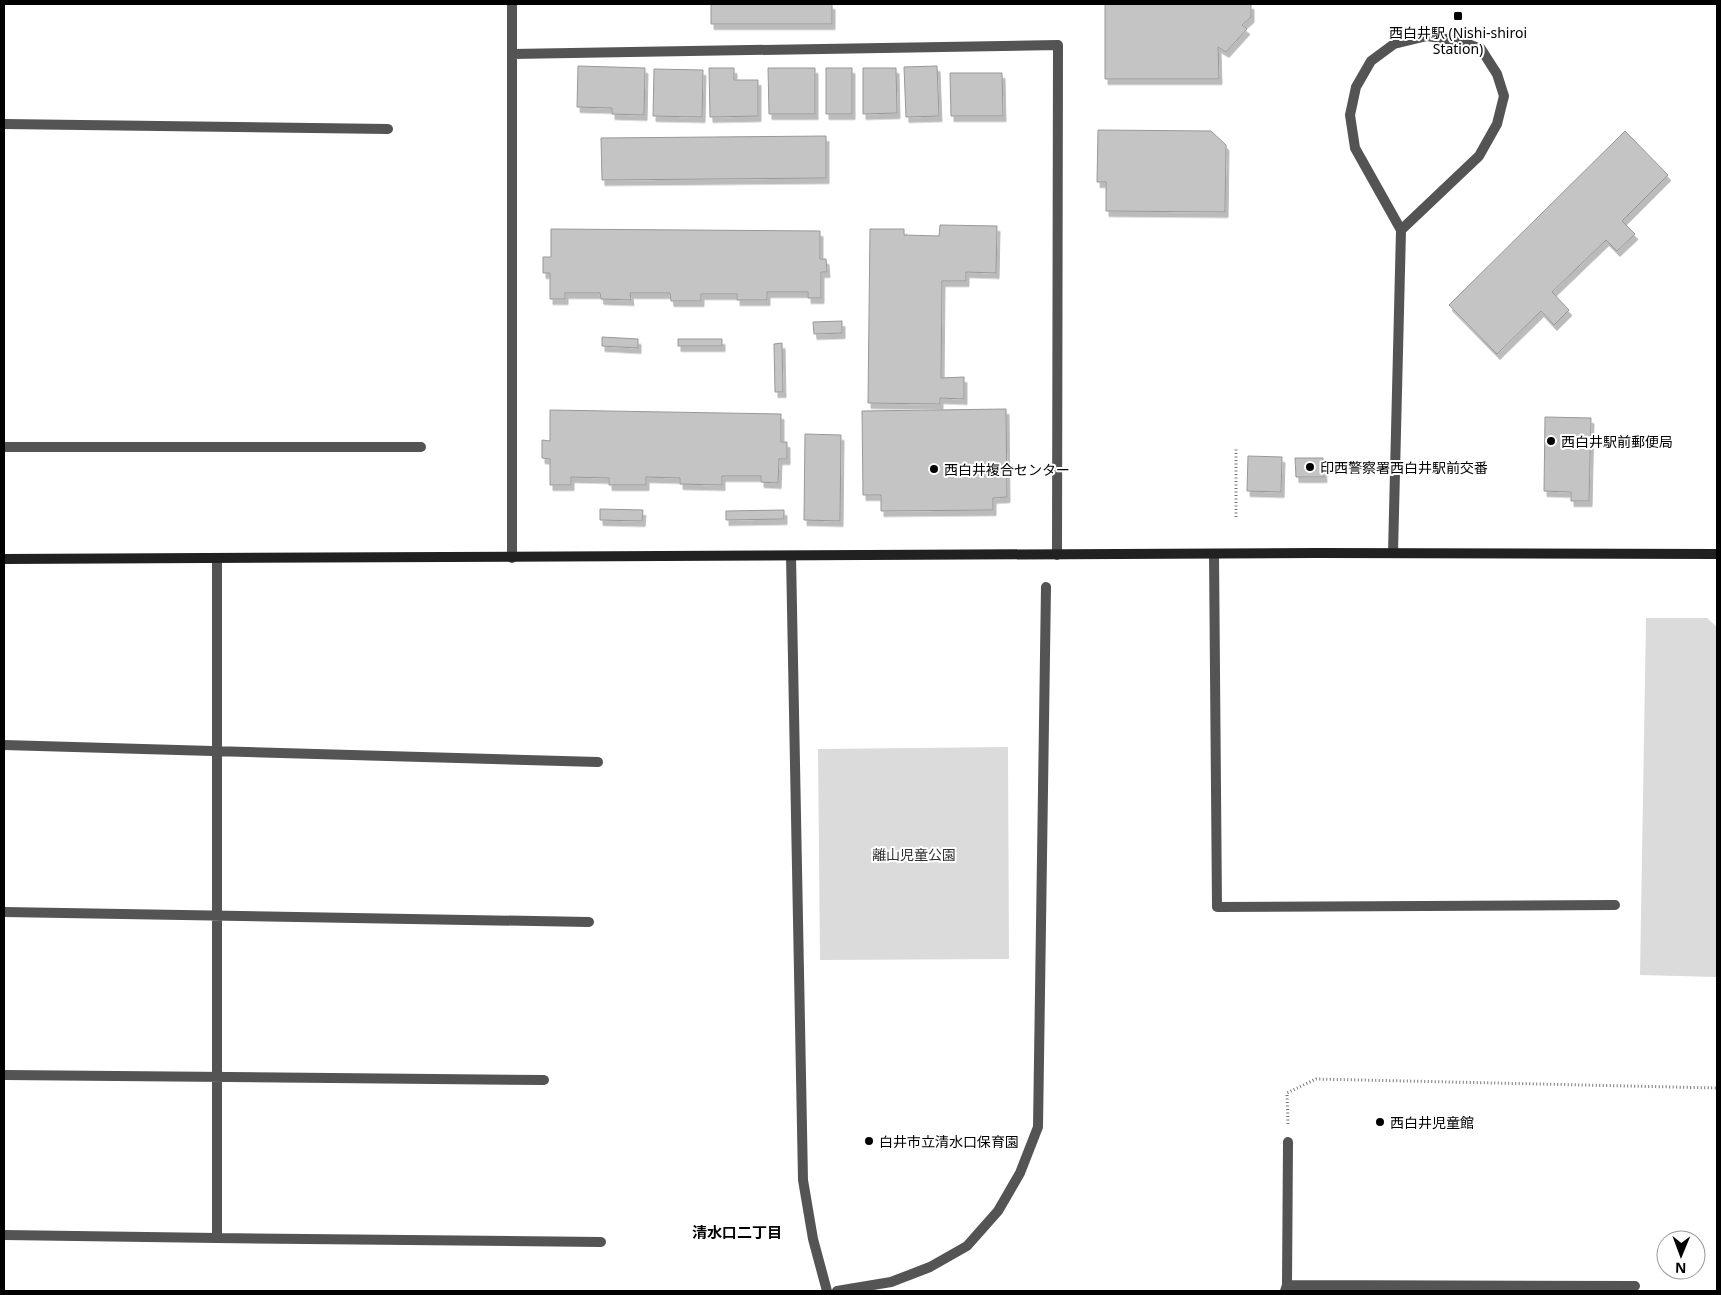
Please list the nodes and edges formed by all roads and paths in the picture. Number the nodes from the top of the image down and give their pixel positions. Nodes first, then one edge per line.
1 (512, 4) edge
2 (512, 54) junction
3 (4, 124) edge
4 (388, 129) dead end
5 (1401, 230) junction
6 (4, 447) edge
7 (421, 447) dead end
8 (1236, 448) dead end
9 (1236, 517) dead end
10 (1393, 553) junction
11 (1214, 554) junction
12 (1717, 554) edge
13 (1056, 555) junction
14 (791, 556) junction
15 (512, 558) junction
16 (4, 559) edge
17 (217, 559) junction
18 (1046, 587) dead end
19 (4, 745) edge
20 (217, 750) junction
21 (598, 762) dead end
22 (1615, 905) dead end
23 (4, 912) edge
24 (217, 915) junction
25 (589, 922) dead end
26 (4, 1075) edge
27 (217, 1078) junction
28 (544, 1080) dead end
29 (1717, 1088) edge
30 (1288, 1142) joint
31 (4, 1235) edge
32 (217, 1238) junction
33 (601, 1242) dead end
34 (1635, 1286) dead end
35 (1286, 1288) edge
36 (827, 1291) edge
37 (837, 1291) edge

1 - 2 street
2 - 13 street
2 - 15 street
3 - 4 street
5 - 5 street
5 - 10 street
6 - 7 street
8 - 9 path
10 - 11 street
10 - 12 street
11 - 13 street
11 - 22 street
13 - 14 street
14 - 15 street
14 - 36 street
15 - 17 street
16 - 17 street
17 - 20 street
18 - 37 street
19 - 20 street
20 - 21 street
20 - 24 street
23 - 24 street
24 - 25 street
24 - 27 street
26 - 27 street
27 - 28 street
27 - 32 street
29 - 30 path
30 - 35 street
31 - 32 street
32 - 33 street
34 - 35 street

